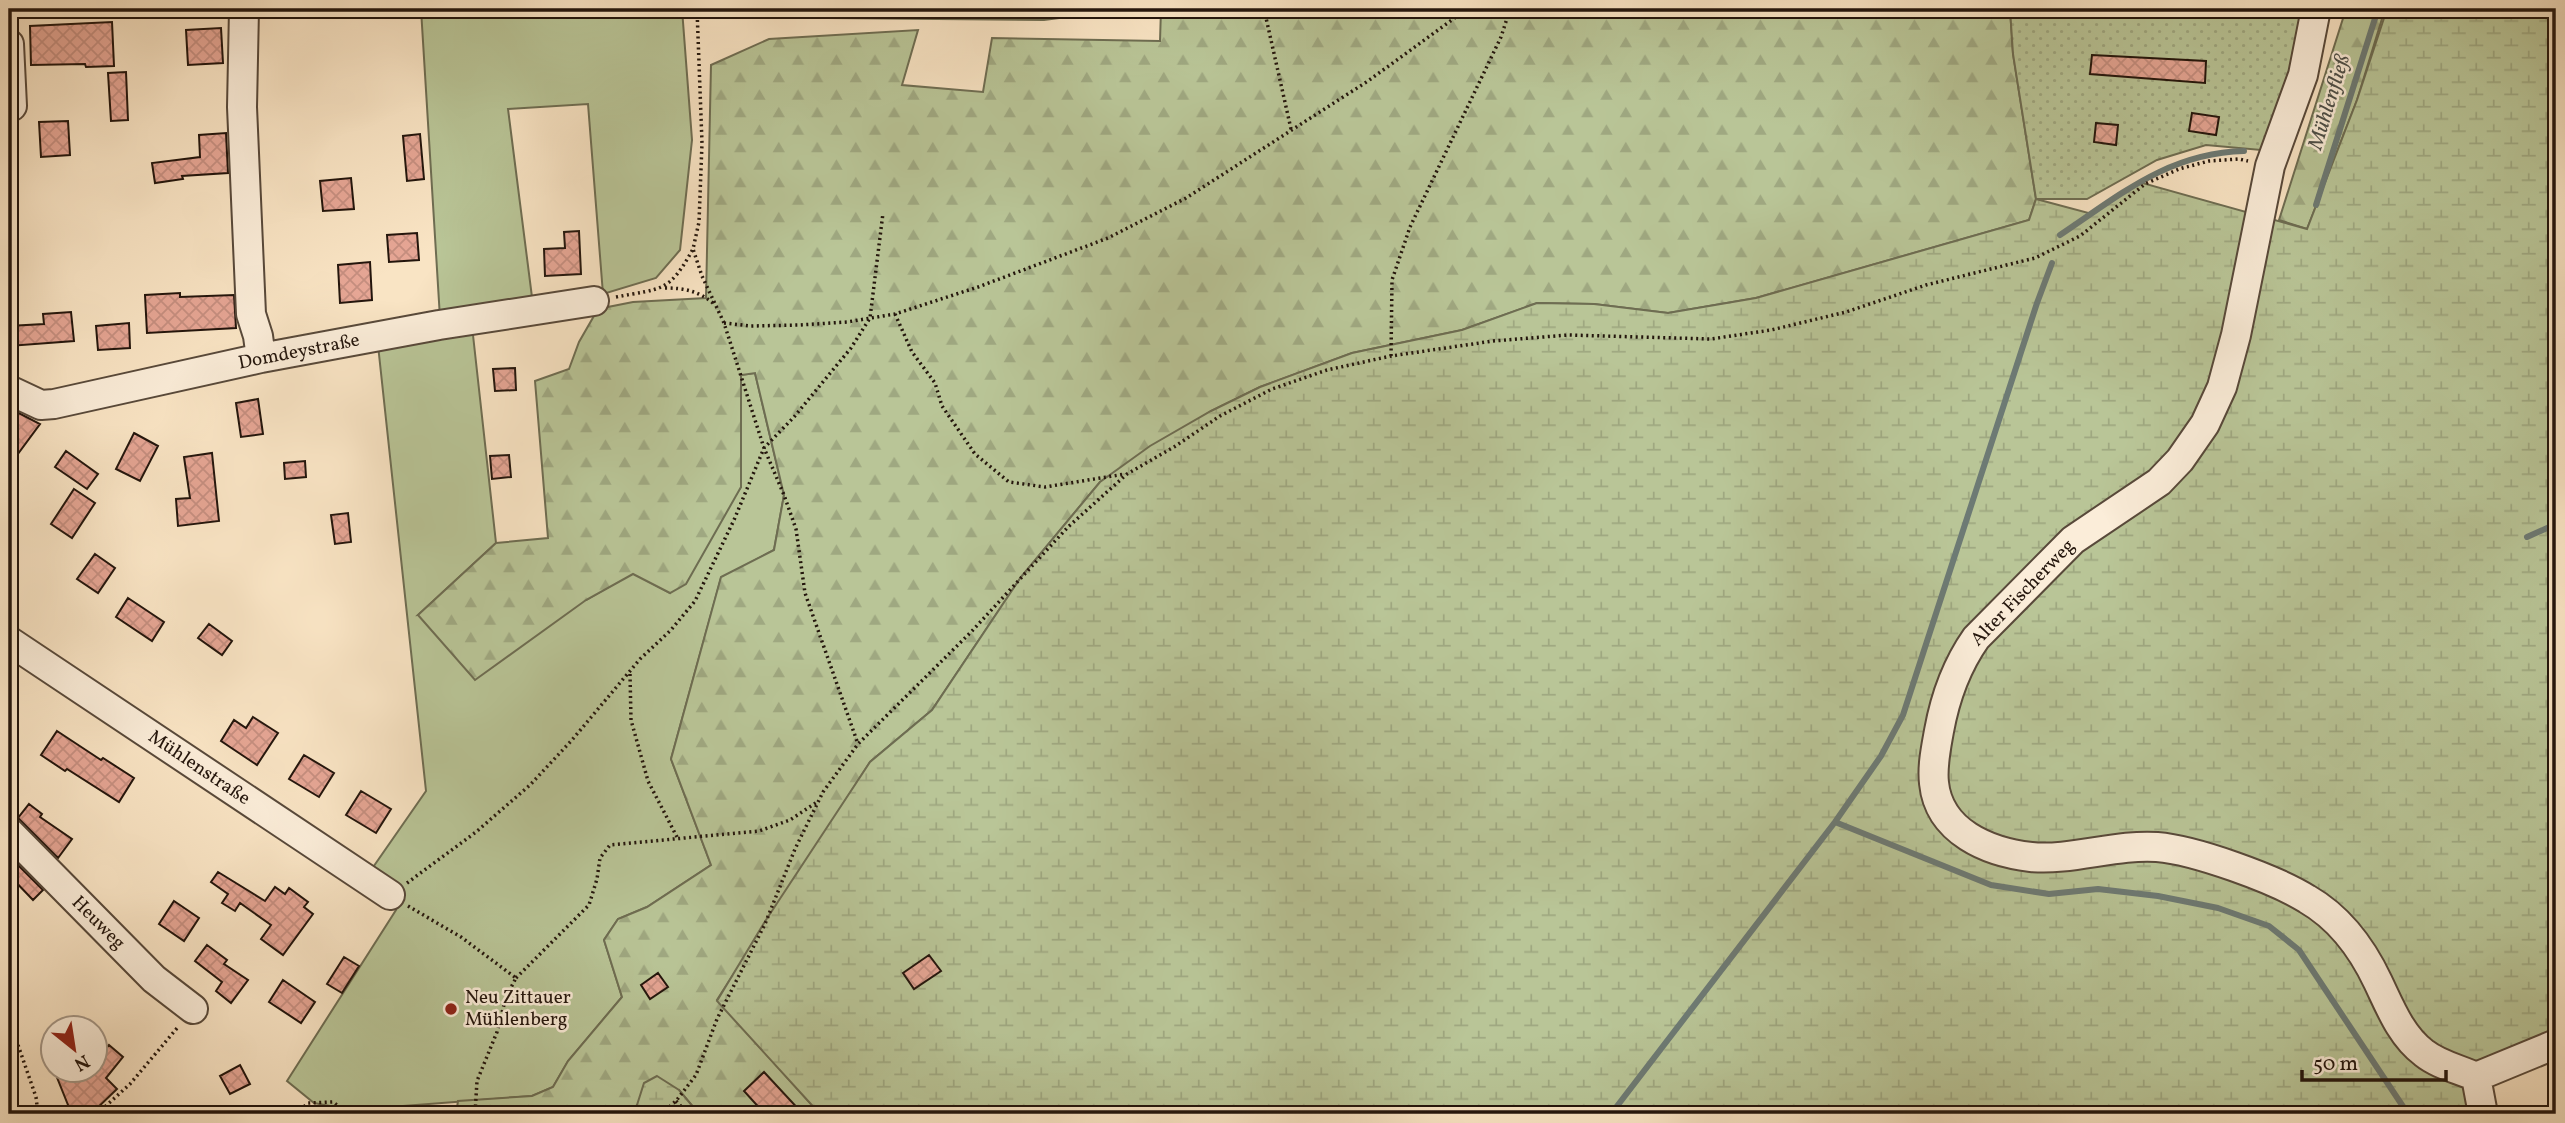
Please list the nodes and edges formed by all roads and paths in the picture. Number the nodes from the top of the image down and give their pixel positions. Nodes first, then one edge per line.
1 (244, 9) edge
2 (697, 9) edge
3 (1264, 9) edge
4 (1467, 9) edge
5 (1510, 9) edge
6 (2316, 9) edge
7 (9, 44) edge
8 (12, 106) dead end
9 (1290, 129) junction
10 (2270, 166) junction
11 (883, 213) dead end
12 (693, 249) junction
13 (665, 288) junction
14 (594, 301) joint
15 (715, 305) junction
16 (895, 314) junction
17 (870, 318) junction
18 (724, 323) junction
19 (1391, 356) junction
20 (261, 358) junction
21 (9, 390) edge
22 (764, 448) junction
23 (1127, 474) junction
24 (9, 641) edge
25 (630, 672) junction
26 (858, 744) junction
27 (820, 800) junction
28 (9, 832) edge
29 (677, 838) junction
30 (390, 895) junction
31 (516, 978) junction
32 (193, 1009) joint
33 (9, 1019) edge
34 (2556, 1044) edge
35 (2476, 1077) junction
36 (676, 1101) junction
37 (38, 1114) edge
38 (97, 1114) edge
39 (296, 1114) edge
40 (348, 1114) edge
41 (475, 1114) edge
42 (661, 1114) edge
43 (688, 1114) edge
44 (2483, 1114) edge

1 - 20 street
2 - 12 path
3 - 9 path
4 - 9 path
5 - 19 path
6 - 10 street, Alter Fischerweg
7 - 8 street
9 - 16 path
10 - 19 path
10 - 35 street, Alter Fischerweg
11 - 17 path
12 - 13 path
12 - 15 path
13 - 14 path
13 - 15 path
14 - 20 street, Domdeystraße
15 - 18 path
16 - 17 path
16 - 23 path
17 - 18 path
17 - 22 path
18 - 22 path
19 - 23 path
20 - 21 street, Domdeystraße
22 - 25 path
22 - 26 path
23 - 26 path
24 - 30 street, Mühlenstraße
25 - 29 path
25 - 30 path
26 - 27 path
27 - 29 path
27 - 36 path
28 - 32 street, Heuweg
29 - 31 path
30 - 31 path
31 - 41 path
32 - 38 path
33 - 37 path
34 - 35 street
35 - 44 street
36 - 42 path
36 - 43 path
39 - 40 path

